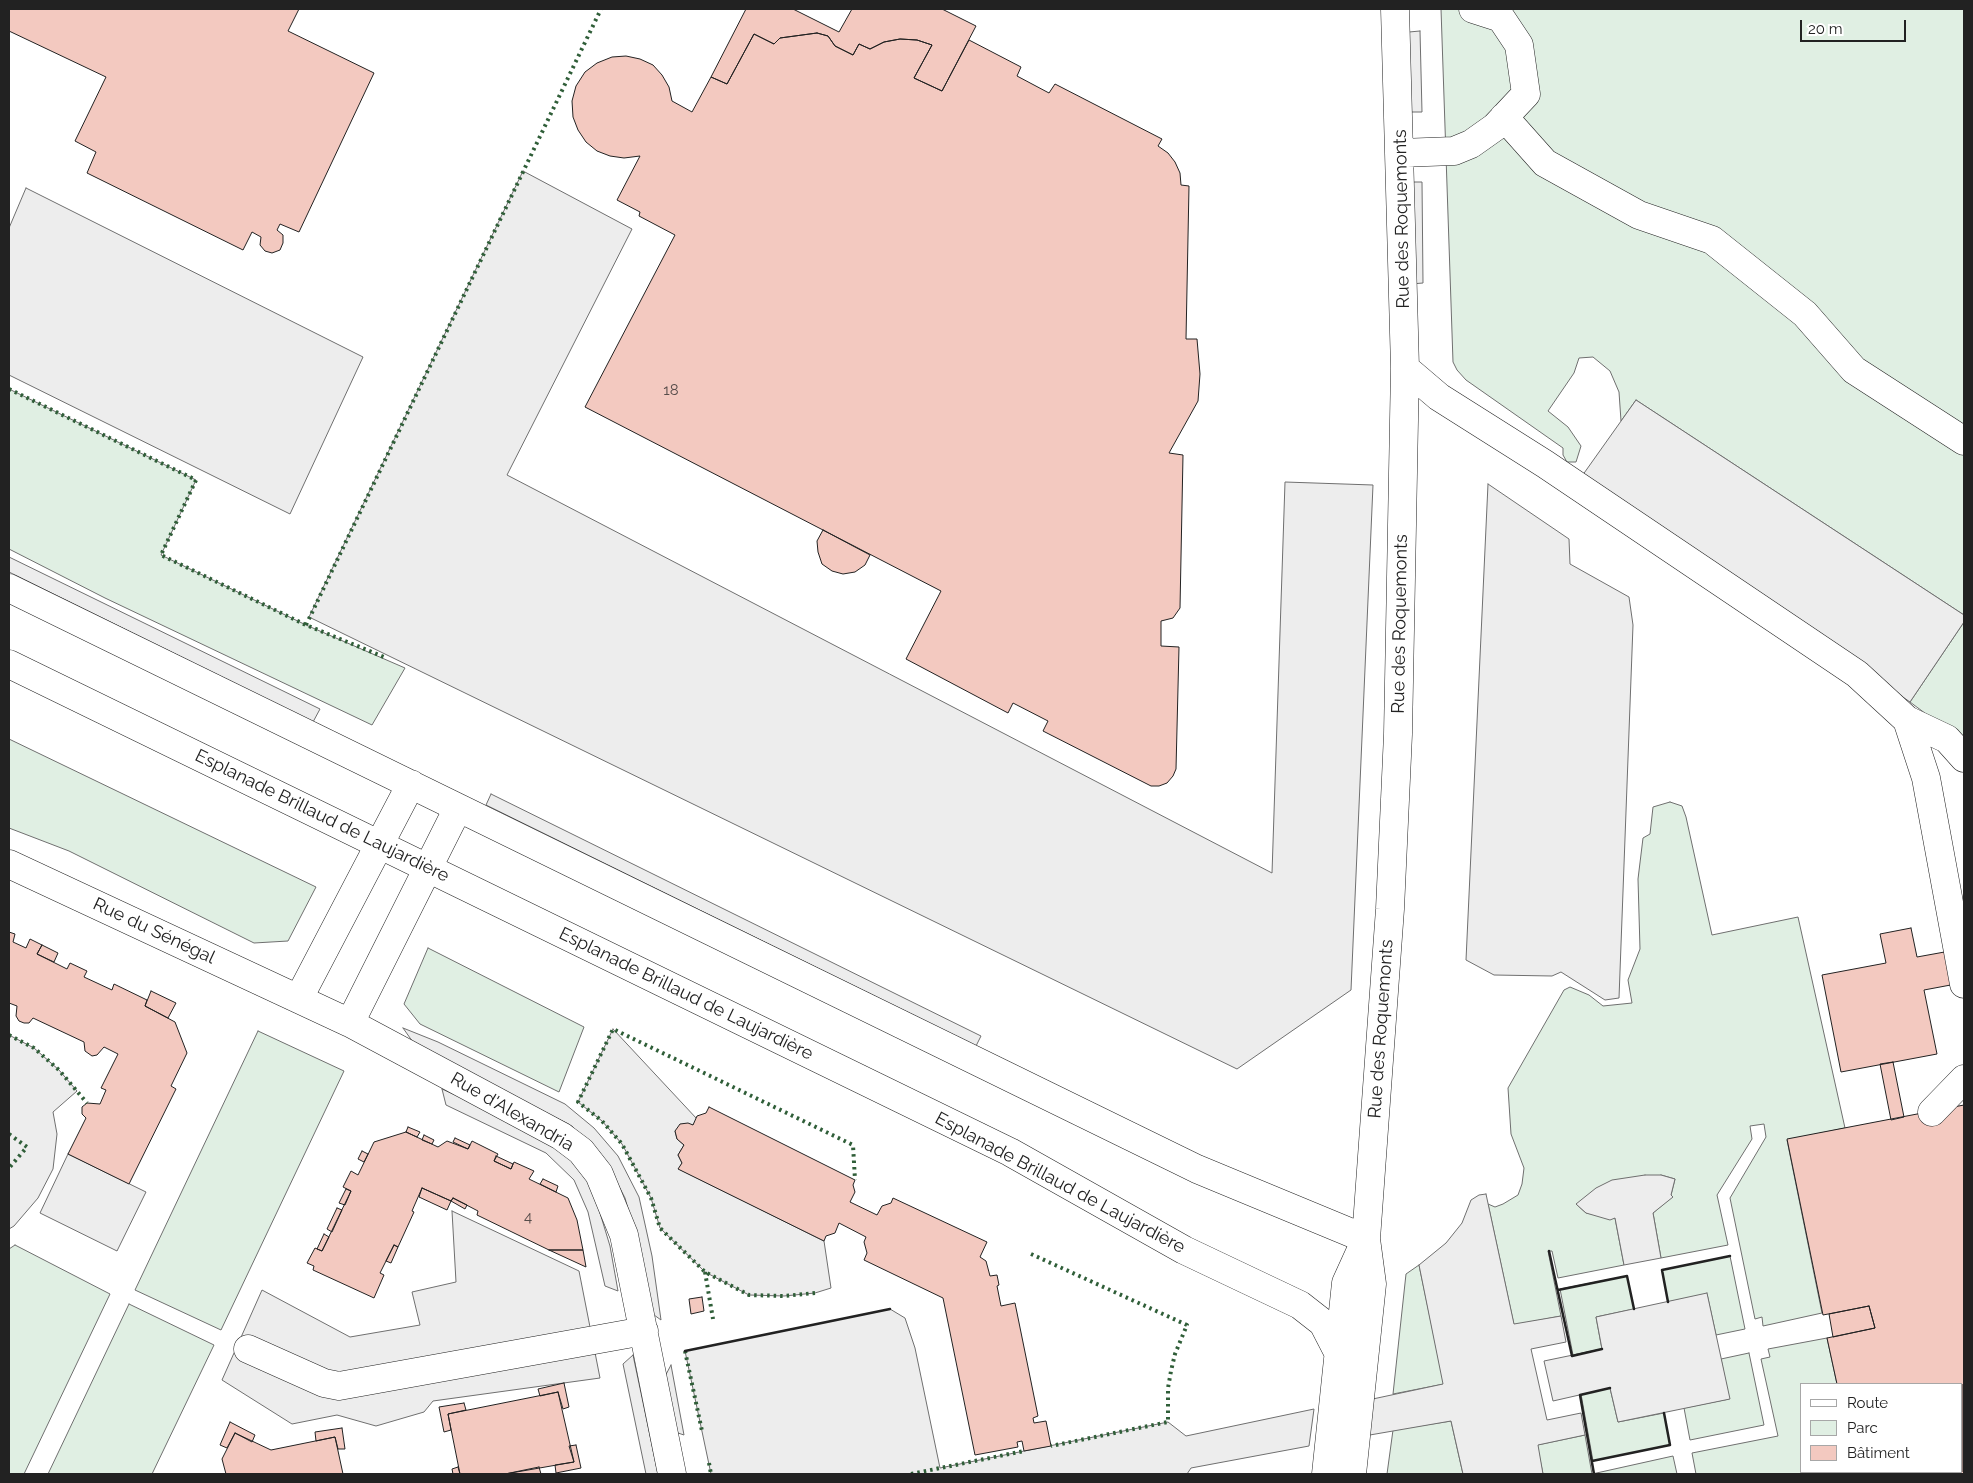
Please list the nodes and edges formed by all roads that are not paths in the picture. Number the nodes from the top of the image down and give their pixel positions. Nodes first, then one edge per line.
1 (1396, 9) edge
2 (1473, 9) edge
3 (1504, 117) junction
4 (1400, 153) junction
5 (1405, 368) junction
6 (1964, 441) edge
7 (9, 588) edge
8 (9, 664) edge
9 (1907, 720) junction
10 (1964, 758) edge
11 (411, 784) junction
12 (458, 808) junction
13 (379, 844) junction
14 (9, 864) edge
15 (428, 868) junction
16 (1964, 984) edge
17 (299, 998) junction
18 (350, 1023) junction
19 (1964, 1079) edge
20 (1932, 1112) dead end
21 (1366, 1239) junction
22 (644, 1331) junction
23 (248, 1349) dead end
24 (1339, 1354) junction
25 (672, 1474) edge
26 (1326, 1474) edge
27 (1352, 1474) edge

1 - 4 street, Rue des Roquemonts
2 - 3 street
3 - 4 street
3 - 6 street
4 - 5 street, Rue des Roquemonts
5 - 9 street
5 - 21 street, Rue des Roquemonts
7 - 11 street
8 - 13 street, Esplanade Brillaud de Laujardière
9 - 10 street
9 - 16 street
11 - 12 street
11 - 13 street
12 - 15 street
12 - 21 street
13 - 15 street, Esplanade Brillaud de Laujardière
13 - 17 street
14 - 17 street, Rue du Sénégal
15 - 18 street
15 - 24 street, Esplanade Brillaud de Laujardière
17 - 18 street, Rue d'Alexandria
18 - 22 street, Rue d'Alexandria
19 - 20 street
21 - 24 street
21 - 27 street
22 - 23 street
22 - 25 street, Rue d'Alexandria
24 - 26 street

